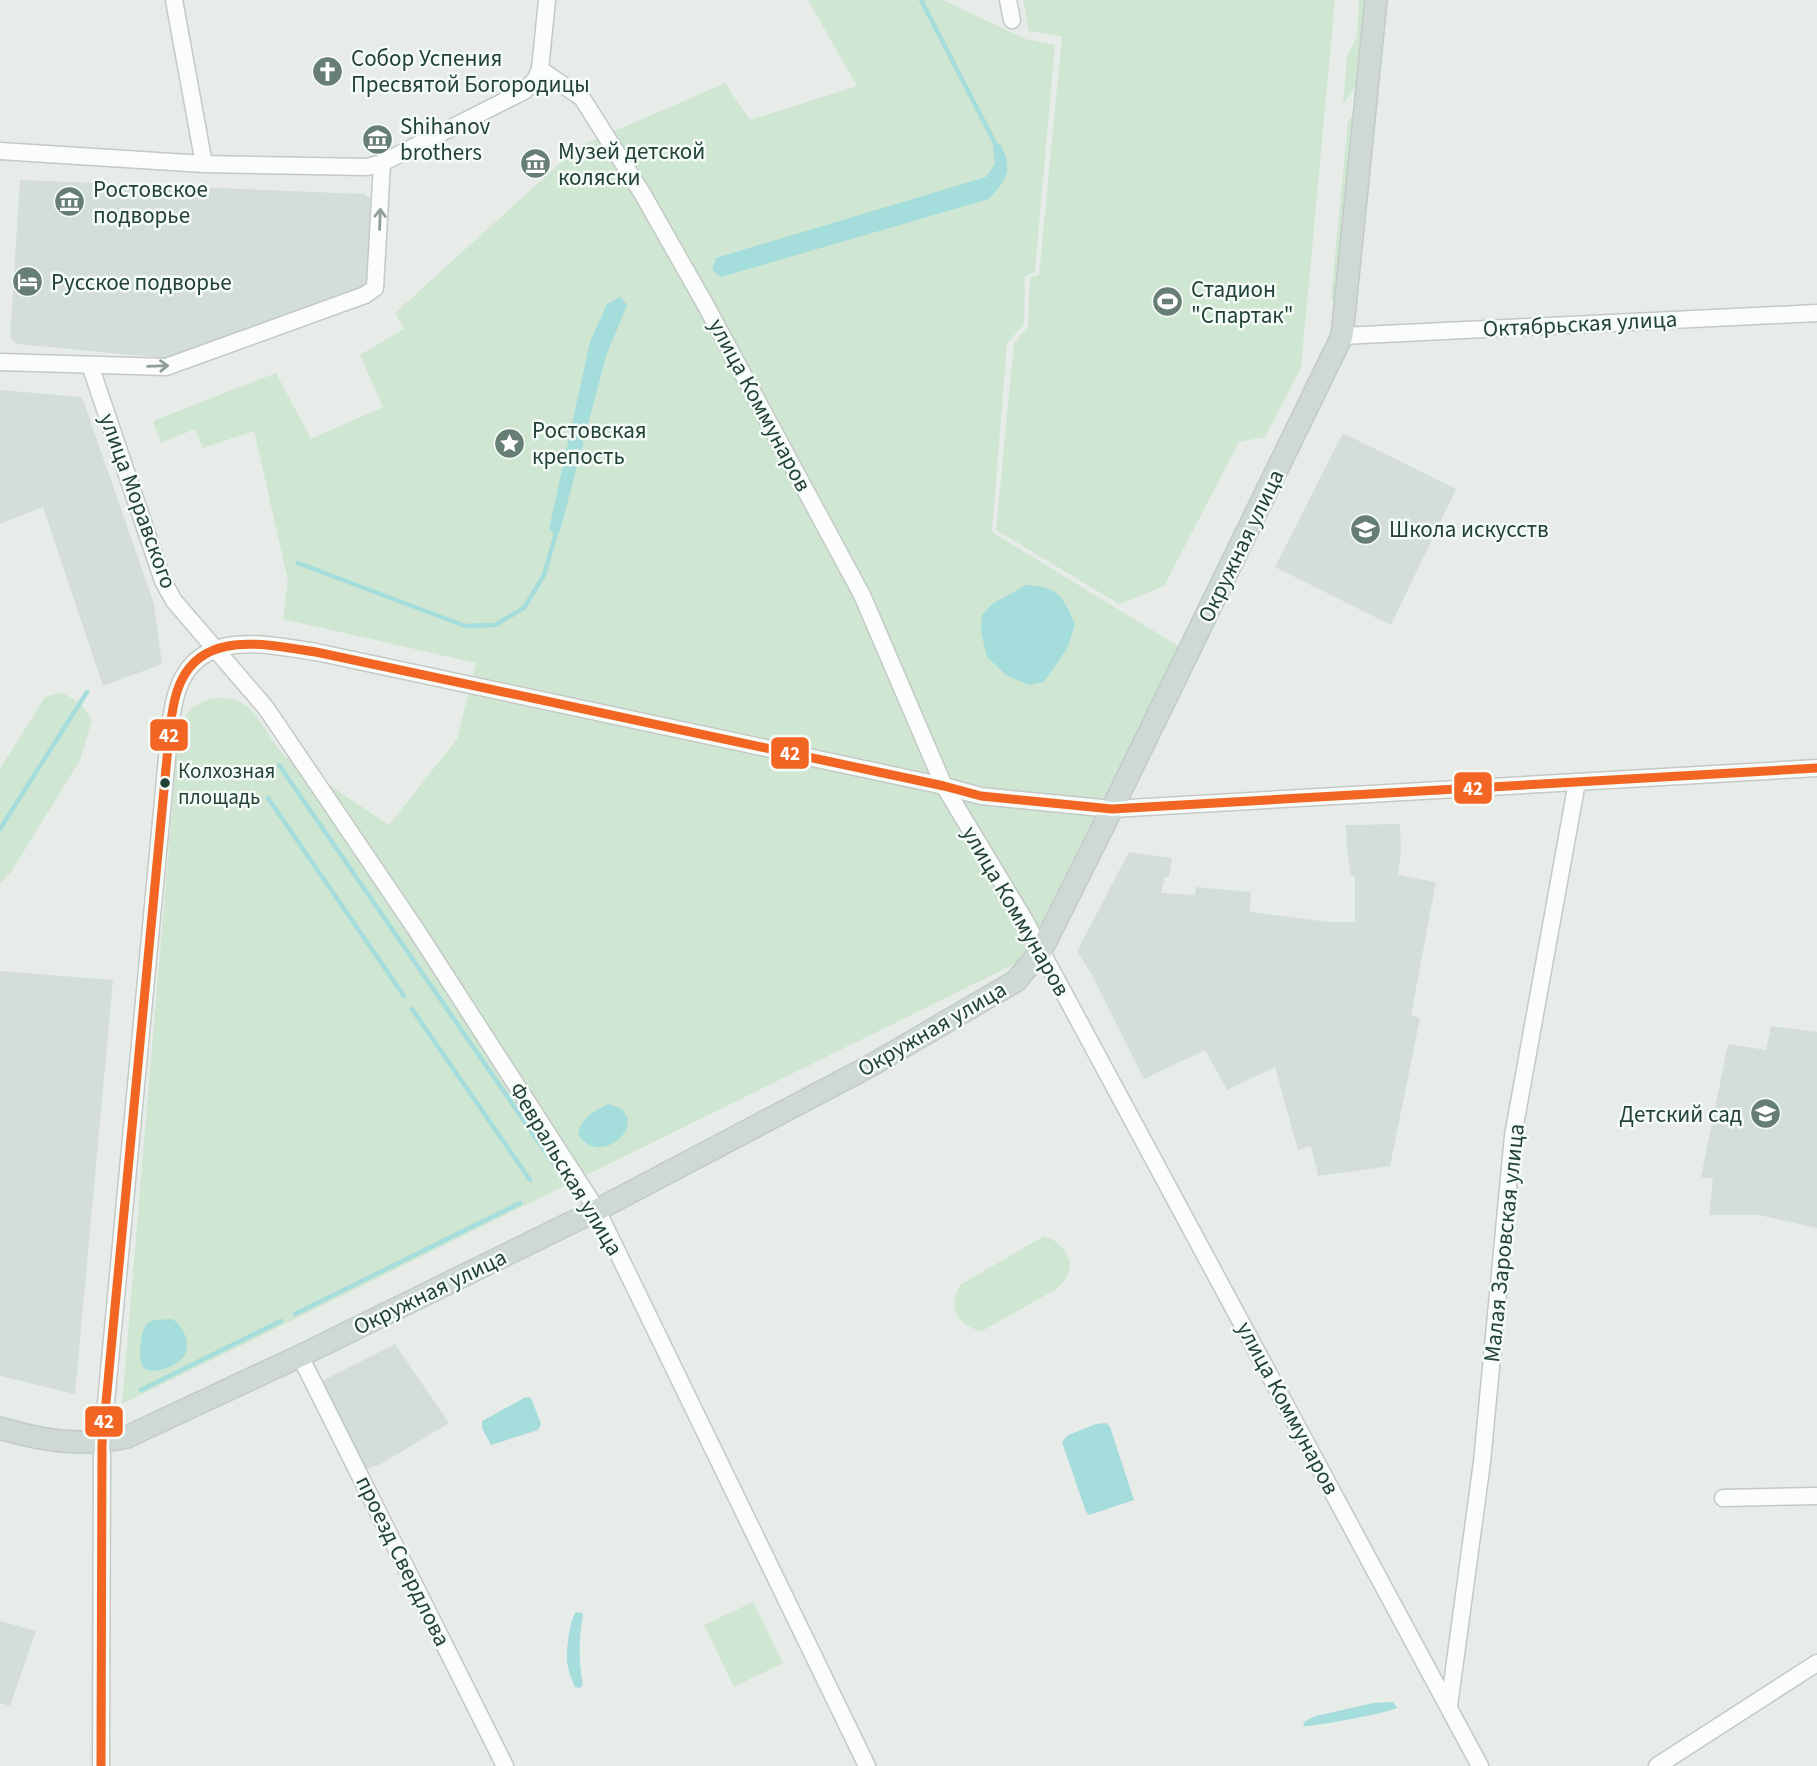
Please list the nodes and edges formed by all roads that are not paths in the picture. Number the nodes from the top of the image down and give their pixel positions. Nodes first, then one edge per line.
1 (174, 0) edge
2 (547, 0) edge
3 (1007, 0) edge
4 (1376, 0) edge
5 (1012, 20) dead end
6 (540, 69) junction
7 (0, 151) edge
8 (382, 163) junction
9 (204, 164) junction
10 (1817, 313) edge
11 (1342, 336) junction
12 (0, 362) edge
13 (90, 365) junction
14 (215, 650) junction
15 (1817, 768) edge
16 (1577, 782) junction
17 (944, 786) junction
18 (1112, 809) junction
19 (1041, 951) junction
20 (597, 1210) junction
21 (300, 1356) junction
22 (0, 1428) edge
23 (102, 1443) junction
24 (1817, 1496) edge
25 (1723, 1498) dead end
26 (1817, 1663) edge
27 (1448, 1706) junction
28 (101, 1766) edge
29 (505, 1766) edge
30 (867, 1766) edge
31 (1480, 1766) edge
32 (1657, 1766) edge

1 - 9 street
2 - 6 street
3 - 5 street
4 - 11 main road, Окружная улица
6 - 8 street
6 - 17 street, улица Коммунаров
7 - 9 street
8 - 9 street
13 -> 8 street
10 - 11 street, Октябрьская улица
11 - 18 main road, Окружная улица
12 - 13 street
13 - 14 street, улица Моравского
14 - 17 street
14 - 20 street, Февральская улица
14 - 23 street
15 - 16 street
16 - 18 street
16 - 27 street, Малая Заровская улица
17 - 18 street
17 - 19 street, улица Коммунаров
18 - 19 main road, Окружная улица
19 - 20 main road, Окружная улица
19 - 27 street, улица Коммунаров
20 - 21 main road, Окружная улица
20 - 30 street, Февральская улица
21 - 23 main road, Окружная улица
21 - 29 street, проезд Свердлова
22 - 23 main road, Окружная улица
23 - 28 street
24 - 25 street
26 - 32 street
27 - 31 street, улица Коммунаров

